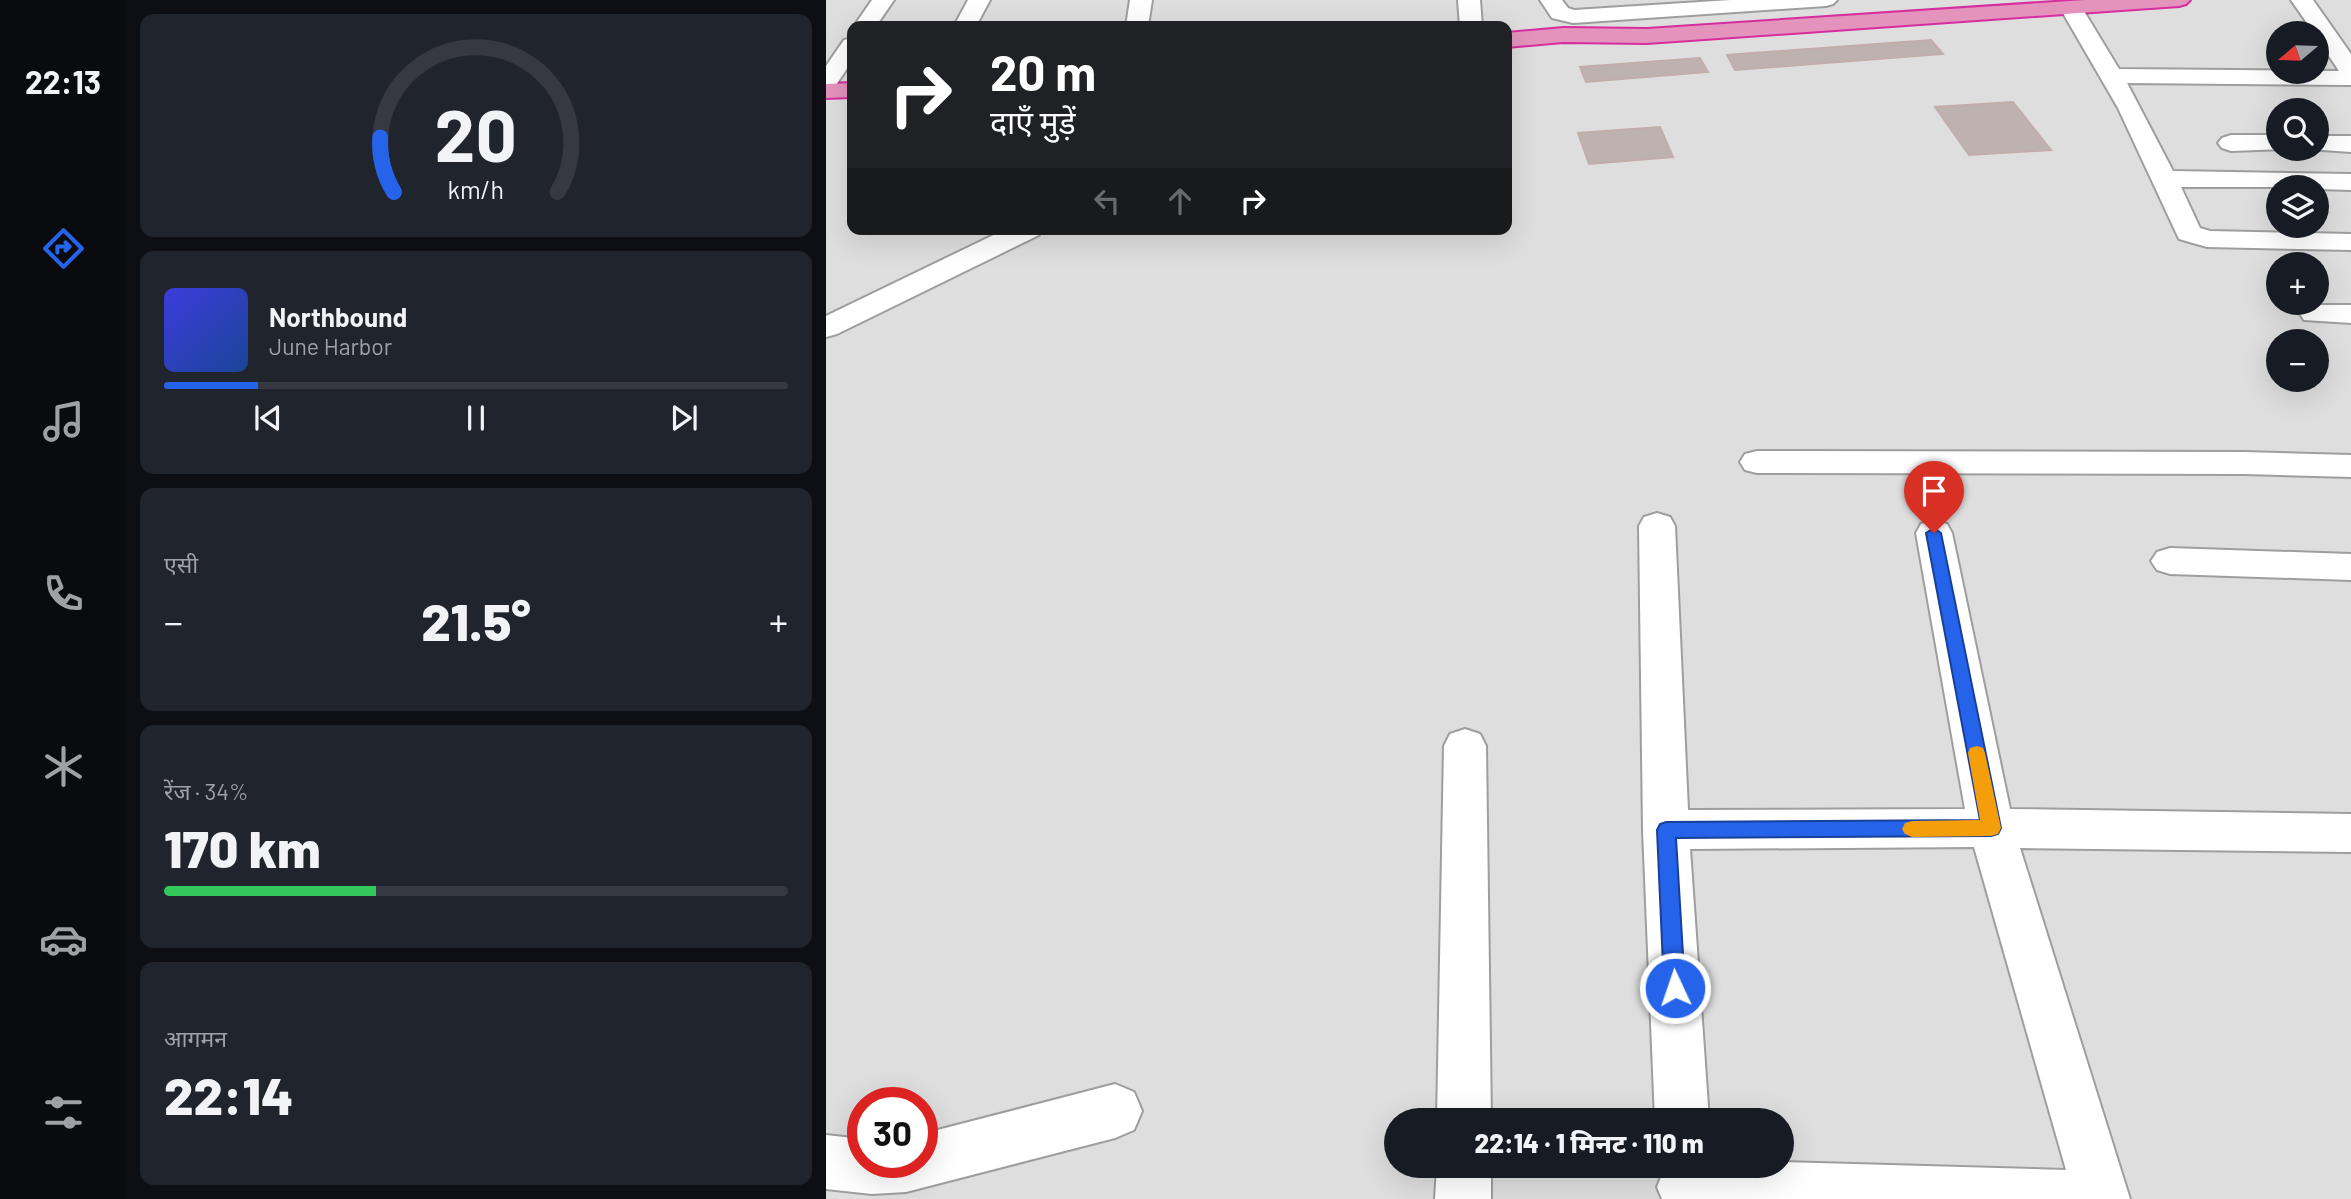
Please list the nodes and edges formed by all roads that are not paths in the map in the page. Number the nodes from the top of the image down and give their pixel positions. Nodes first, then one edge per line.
1 (883, 0) edge
2 (979, 0) edge
3 (1141, 0) edge
4 (1469, 0) edge
5 (1550, 0) edge
6 (1826, 0) edge
7 (2179, 0) edge
8 (2302, 0) edge
9 (2071, 8) junction
10 (868, 21) edge
11 (968, 21) edge
12 (1138, 21) edge
13 (1471, 21) edge
14 (1512, 40) edge
15 (847, 52) edge
16 (2351, 71) edge
17 (2112, 76) junction
18 (2351, 78) edge
19 (826, 83) edge
20 (847, 90) edge
21 (826, 91) edge
22 (2231, 143) dead end
23 (2266, 143) edge
24 (2329, 144) edge
25 (2351, 144) edge
26 (2164, 179) junction
27 (2351, 182) edge
28 (1017, 235) edge
29 (2351, 242) edge
30 (2329, 314) edge
31 (2351, 314) edge
32 (826, 328) edge
33 (1757, 462) dead end
34 (2351, 466) edge
35 (1657, 526) dead end
36 (1934, 533) dead end
37 (2170, 561) dead end
38 (2351, 567) edge
39 (1465, 746) dead end
40 (1991, 828) junction
41 (1666, 830) junction
42 (2351, 833) edge
43 (1464, 1108) edge
44 (1681, 1108) edge
45 (1115, 1111) dead end
46 (938, 1157) edge
47 (826, 1162) edge
48 (847, 1166) edge
49 (1464, 1178) edge
50 (1685, 1184) edge
51 (1463, 1199) edge
52 (2100, 1199) edge

1 - 10 street
2 - 11 street
3 - 12 street
4 - 13 street
5 - 6 street
7 - 9 highway
8 - 16 street
9 - 14 highway
9 - 17 street
15 - 19 street
17 - 18 street
17 - 26 street
20 - 21 highway
22 - 23 street
24 - 25 street
26 - 27 street
26 - 29 street
28 - 32 street
30 - 31 street
33 - 34 street
35 - 41 street
36 - 40 street
37 - 38 street
39 - 43 street
40 - 41 street
40 - 42 street
40 - 52 street
41 - 44 street
45 - 46 street
47 - 48 street
49 - 51 street
50 - 52 street

